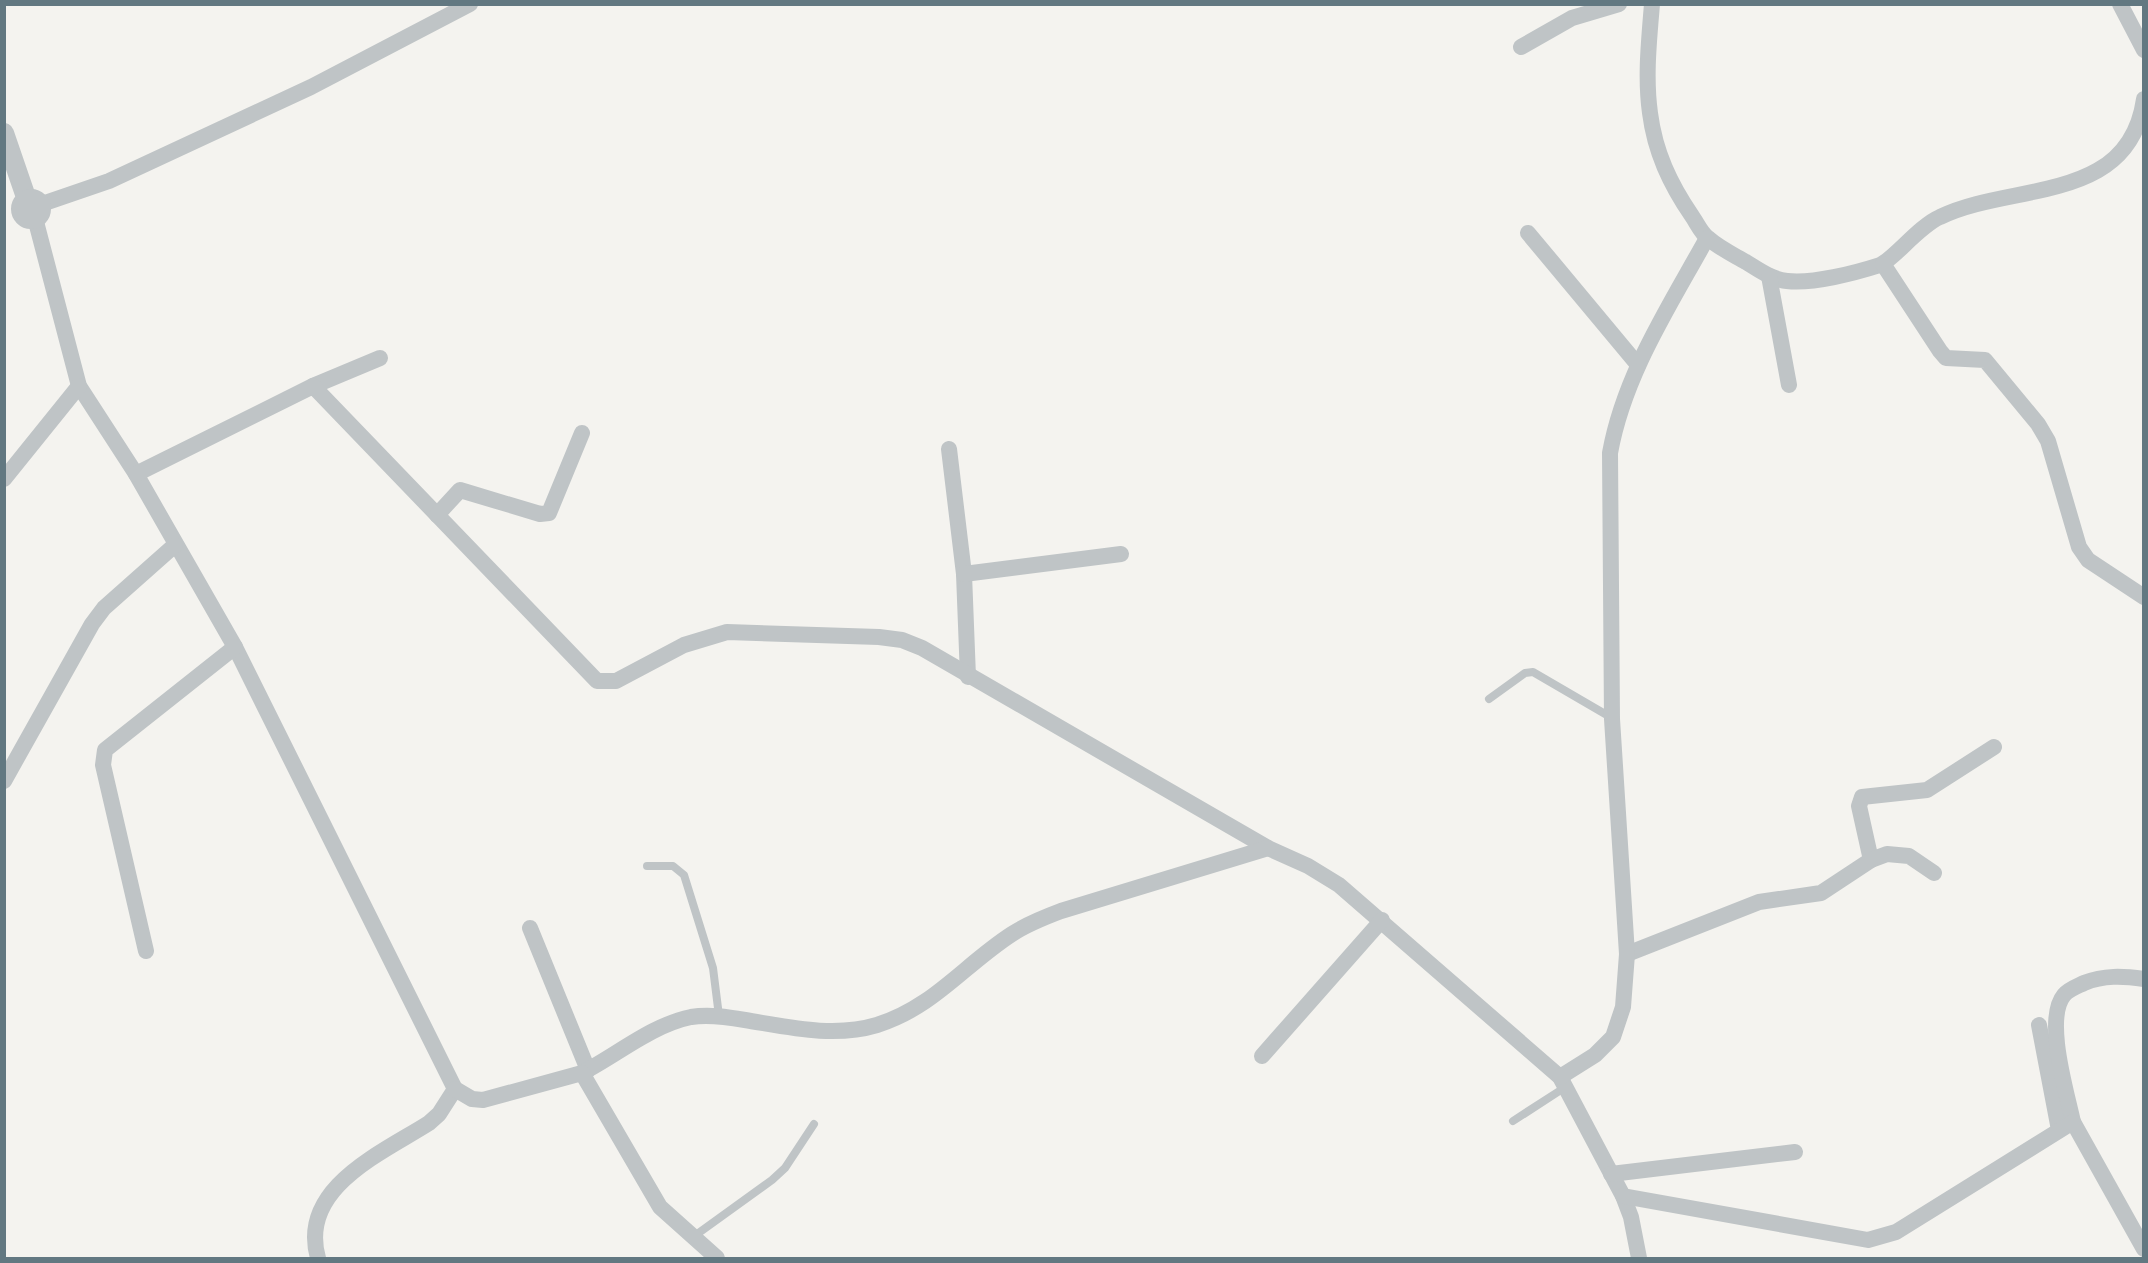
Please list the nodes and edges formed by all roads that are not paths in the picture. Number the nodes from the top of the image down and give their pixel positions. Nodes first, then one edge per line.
1 (470, 4) edge
2 (1619, 4) edge
3 (1652, 4) edge
4 (2120, 4) edge
5 (1521, 46) dead end
6 (2144, 50) edge
7 (2144, 99) edge
8 (4, 133) edge
9 (26, 210) edge
10 (1528, 234) dead end
11 (1707, 238) junction
12 (1883, 264) junction
13 (1769, 276) junction
14 (380, 358) dead end
15 (1638, 365) junction
16 (1790, 385) dead end
17 (80, 386) junction
18 (313, 386) junction
19 (582, 433) dead end
20 (949, 449) dead end
21 (136, 474) junction
22 (4, 478) edge
23 (436, 515) junction
24 (176, 545) junction
25 (1121, 554) dead end
26 (964, 574) junction
27 (2144, 597) edge
28 (234, 646) junction
29 (968, 677) junction
30 (1489, 699) dead end
31 (1612, 719) junction
32 (1994, 747) dead end
33 (4, 781) edge
34 (1268, 848) junction
35 (1871, 860) junction
36 (647, 866) dead end
37 (1934, 873) dead end
38 (1382, 920) junction
39 (530, 928) dead end
40 (146, 951) dead end
41 (1627, 954) junction
42 (2144, 979) edge
43 (718, 1016) junction
44 (2039, 1025) dead end
45 (1262, 1056) dead end
46 (585, 1072) junction
47 (1562, 1082) junction
48 (455, 1089) junction
49 (1513, 1121) dead end
50 (813, 1124) dead end
51 (2066, 1126) junction
52 (1795, 1152) dead end
53 (1611, 1174) junction
54 (1623, 1196) junction
55 (693, 1236) junction
56 (2144, 1249) edge
57 (318, 1258) edge
58 (717, 1258) edge
59 (1639, 1258) edge

1 - 9 street
2 - 5 street
3 - 11 street
4 - 6 street
7 - 12 street
8 - 9 street
9 - 17 street
10 - 15 street
11 - 13 street
11 - 15 street
12 - 13 street
12 - 27 street
13 - 16 street
14 - 18 street
15 - 31 street
17 - 21 street
17 - 22 street
18 - 21 street
18 - 23 street
19 - 23 street
20 - 26 street
21 - 24 street
23 - 29 street
24 - 28 street
24 - 33 street
25 - 26 street
26 - 29 street
28 - 40 street
28 - 48 street
29 - 34 street
30 - 31 lane
31 - 41 street
32 - 35 street
34 - 38 street
34 - 43 street
35 - 37 street
35 - 41 street
36 - 43 lane
38 - 45 street
38 - 47 street
39 - 46 street
41 - 47 street
42 - 51 street
43 - 46 street
44 - 51 street
46 - 48 street
46 - 55 street
47 - 49 lane
47 - 53 street
48 - 57 street
50 - 55 lane
51 - 54 street
51 - 56 street
52 - 53 street
53 - 54 street
54 - 59 street
55 - 58 street

